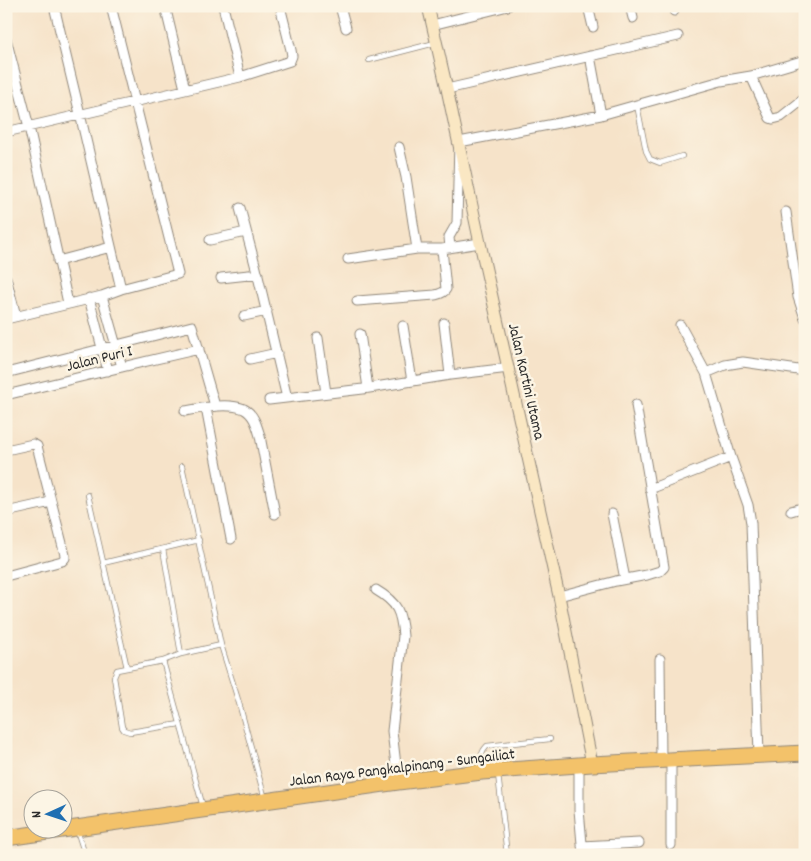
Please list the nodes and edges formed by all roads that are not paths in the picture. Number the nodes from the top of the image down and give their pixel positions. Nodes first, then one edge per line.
1 (54, 6) edge
2 (111, 6) edge
3 (166, 6) edge
4 (223, 6) edge
5 (280, 6) edge
6 (340, 6) edge
7 (428, 6) edge
8 (508, 6) edge
9 (588, 6) edge
10 (630, 6) edge
11 (633, 18) dead end
12 (432, 25) junction
13 (593, 27) dead end
14 (346, 28) dead end
15 (678, 36) dead end
16 (6, 40) edge
17 (436, 42) junction
18 (590, 56) junction
19 (369, 60) dead end
20 (805, 60) edge
21 (240, 76) junction
22 (751, 76) junction
23 (185, 89) junction
24 (447, 89) junction
25 (805, 98) edge
26 (134, 101) junction
27 (637, 105) junction
28 (80, 114) junction
29 (602, 115) junction
30 (29, 127) junction
31 (6, 132) edge
32 (459, 142) junction
33 (399, 147) dead end
34 (682, 156) dead end
35 (240, 208) dead end
36 (786, 212) dead end
37 (246, 232) junction
38 (210, 240) dead end
39 (480, 244) junction
40 (111, 247) junction
41 (446, 248) junction
42 (417, 249) junction
43 (348, 259) dead end
44 (58, 261) junction
45 (258, 274) junction
46 (6, 278) edge
47 (221, 278) dead end
48 (121, 289) junction
49 (802, 294) edge
50 (102, 296) junction
51 (89, 298) junction
52 (357, 301) dead end
53 (68, 304) junction
54 (267, 311) junction
55 (244, 316) dead end
56 (11, 318) edge
57 (805, 318) edge
58 (444, 324) dead end
59 (680, 325) dead end
60 (403, 326) dead end
61 (360, 334) dead end
62 (318, 338) dead end
63 (115, 346) junction
64 (102, 350) junction
65 (199, 350) junction
66 (277, 353) junction
67 (250, 359) dead end
68 (122, 366) junction
69 (509, 368) junction
70 (108, 371) junction
71 (805, 371) edge
72 (6, 373) edge
73 (706, 373) junction
74 (450, 375) junction
75 (412, 381) junction
76 (368, 388) junction
77 (326, 393) junction
78 (6, 395) edge
79 (287, 398) junction
80 (269, 400) dead end
81 (636, 406) dead end
82 (210, 407) junction
83 (185, 411) dead end
84 (6, 450) edge
85 (731, 457) junction
86 (182, 466) dead end
87 (650, 489) junction
88 (88, 495) dead end
89 (51, 502) junction
90 (805, 507) edge
91 (791, 511) dead end
92 (6, 512) edge
93 (275, 514) dead end
94 (612, 514) dead end
95 (231, 539) dead end
96 (198, 540) junction
97 (163, 549) junction
98 (103, 563) junction
99 (6, 576) edge
100 (626, 579) junction
101 (376, 590) dead end
102 (559, 596) junction
103 (221, 645) junction
104 (181, 654) junction
105 (660, 659) dead end
106 (163, 661) junction
107 (127, 668) junction
108 (180, 724) junction
109 (550, 739) dead end
110 (805, 753) edge
111 (759, 755) junction
112 (666, 761) junction
113 (586, 765) junction
114 (482, 772) junction
115 (498, 772) junction
116 (398, 782) junction
117 (265, 801) junction
118 (204, 811) junction
119 (77, 828) junction
120 (6, 838) edge
121 (639, 843) dead end
122 (671, 845) dead end
123 (582, 850) edge
124 (85, 855) edge
125 (507, 855) edge

1 - 28 street
2 - 26 street
3 - 23 street
4 - 21 street
5 - 21 street
6 - 14 street
7 - 12 street, Jalan Kartini Utama
8 - 12 street
9 - 13 street
10 - 11 street
12 - 17 street, Jalan Kartini Utama
15 - 18 street
16 - 30 street
17 - 19 lane
17 - 24 street, Jalan Kartini Utama
18 - 24 street
18 - 29 street
20 - 22 street
21 - 23 street
22 - 25 street
22 - 27 street
23 - 26 street
24 - 32 street, Jalan Kartini Utama
26 - 28 street
26 - 48 street
27 - 29 street
27 - 34 lane
28 - 30 street
28 - 40 street
29 - 32 street
30 - 31 street
30 - 44 street
32 - 39 street, Jalan Kartini Utama
32 - 41 street
33 - 42 street
35 - 37 street
36 - 49 street
37 - 38 street
37 - 45 street
39 - 41 street
39 - 69 street, Jalan Kartini Utama
40 - 44 street
40 - 48 street
41 - 42 street
41 - 52 street
42 - 43 street
44 - 53 street
45 - 47 street
45 - 54 street
46 - 56 street
48 - 50 street
49 - 57 street
50 - 51 street
50 - 63 street
51 - 53 street
51 - 64 street
53 - 56 street
54 - 55 street
54 - 66 street
58 - 74 street
59 - 73 street
60 - 75 street
61 - 76 street
62 - 77 street
63 - 64 street
63 - 65 street
63 - 68 street
64 - 70 street
64 - 72 street
65 - 68 street, Jalan Puri I
65 - 82 street
66 - 67 street
66 - 79 street
68 - 70 street, Jalan Puri I
69 - 74 street
69 - 102 street, Jalan Kartini Utama
70 - 78 street, Jalan Puri I
71 - 73 street
73 - 85 street
74 - 75 street
75 - 76 street
76 - 77 street
77 - 79 street
79 - 80 street
81 - 87 street
82 - 83 street
82 - 93 street
82 - 95 street
84 - 89 street
85 - 87 street
85 - 111 street
86 - 96 lane
87 - 100 street
88 - 98 lane
89 - 92 street
89 - 99 street
90 - 91 street
94 - 100 street
96 - 97 lane
96 - 103 lane
97 - 98 lane
97 - 104 lane
98 - 107 lane
100 - 102 street
101 - 116 street
102 - 113 street, Jalan Kartini Utama
103 - 104 lane
103 - 117 lane
104 - 106 lane
105 - 112 street
106 - 107 lane
106 - 108 lane
107 - 108 lane
108 - 118 lane
109 - 114 lane
110 - 111 highway, Jalan Raya Pangkalpinang - Sungailiat
111 - 112 highway, Jalan Raya Pangkalpinang - Sungailiat
112 - 113 highway, Jalan Raya Pangkalpinang - Sungailiat
112 - 122 street
113 - 115 highway, Jalan Raya Pangkalpinang - Sungailiat
113 - 123 street
114 - 115 highway, Jalan Raya Pangkalpinang - Sungailiat
114 - 116 highway, Jalan Raya Pangkalpinang - Sungailiat
115 - 125 lane
116 - 117 highway, Jalan Raya Pangkalpinang - Sungailiat
117 - 118 highway, Jalan Raya Pangkalpinang - Sungailiat
118 - 119 highway, Jalan Raya Pangkalpinang - Sungailiat
119 - 120 highway, Jalan Raya Pangkalpinang - Sungailiat
119 - 124 lane
121 - 123 street

